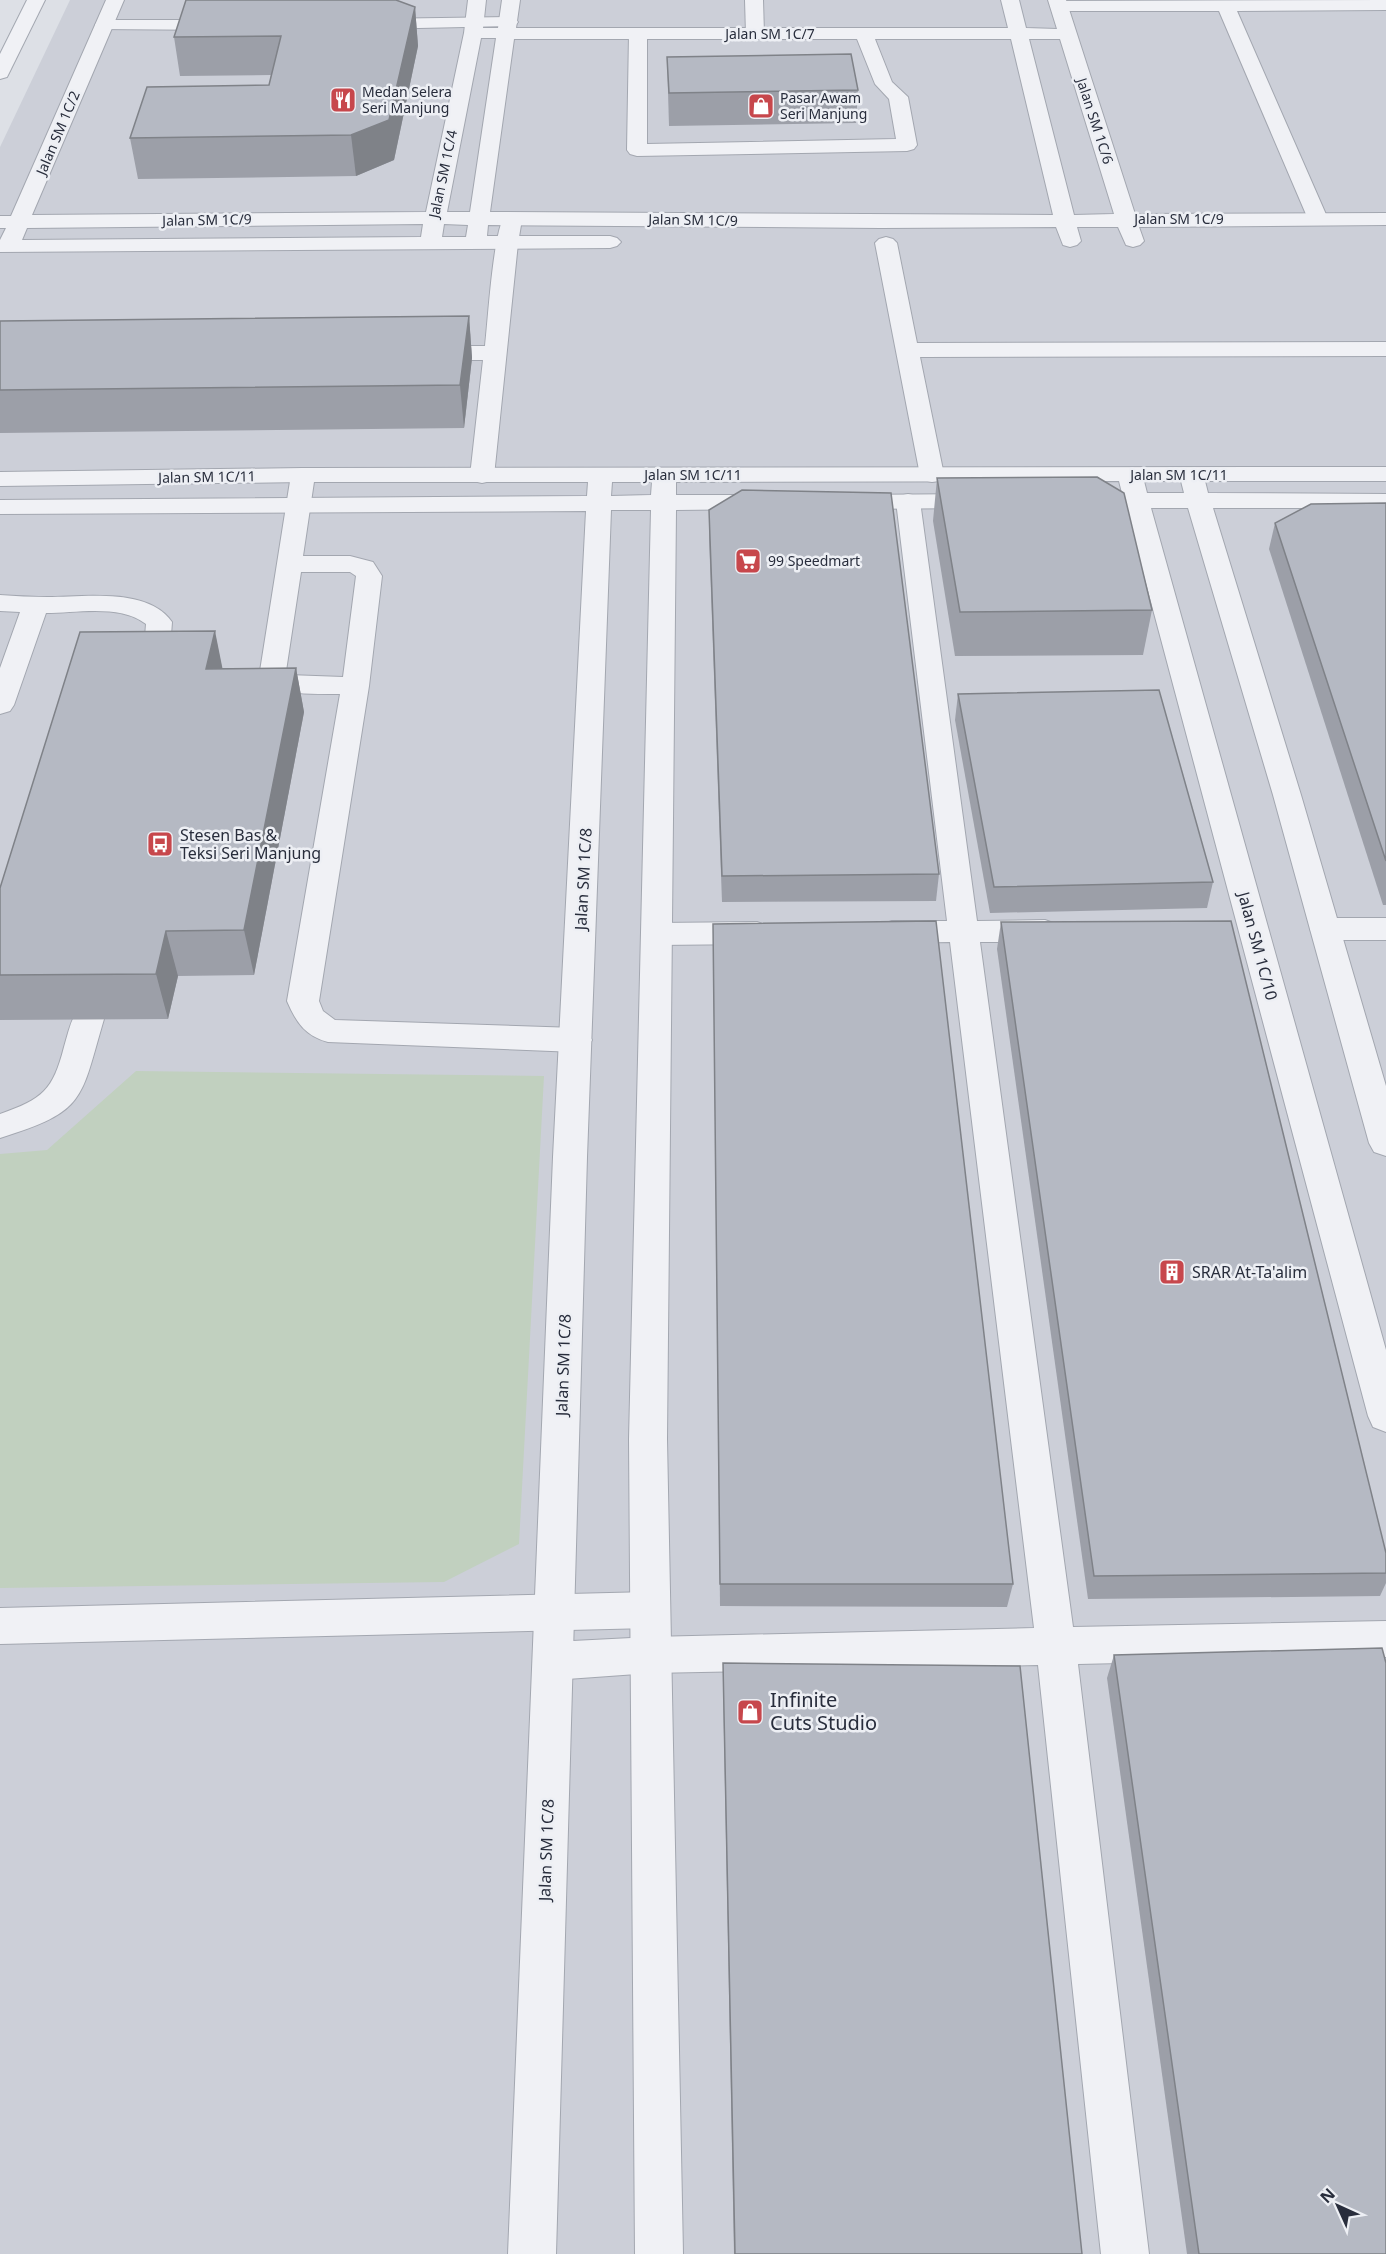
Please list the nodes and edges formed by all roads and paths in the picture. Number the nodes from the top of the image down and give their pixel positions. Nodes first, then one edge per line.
1 (36, 0) edge
2 (115, 0) edge
3 (477, 0) edge
4 (511, 0) edge
5 (754, 0) edge
6 (1010, 0) edge
7 (1058, 3) edge
8 (1224, 3) edge
9 (1386, 5) edge
10 (238, 24) edge
11 (360, 24) edge
12 (104, 25) junction
13 (473, 28) junction
14 (508, 28) junction
15 (638, 34) junction
16 (755, 34) junction
17 (864, 34) junction
18 (1018, 34) junction
19 (1066, 34) junction
20 (0, 73) edge
21 (433, 218) junction
22 (481, 218) junction
23 (512, 219) junction
24 (1128, 219) junction
25 (1318, 219) junction
26 (1386, 219) edge
27 (1067, 220) junction
28 (10, 222) edge
29 (625, 242) dead end
30 (1102, 242) junction
31 (1156, 242) dead end
32 (430, 243) junction
33 (476, 243) junction
34 (507, 243) junction
35 (862, 243) dead end
36 (886, 243) junction
37 (909, 243) dead end
38 (1048, 243) dead end
39 (4, 246) edge
40 (0, 266) edge
41 (1386, 349) edge
42 (907, 350) junction
43 (495, 352) junction
44 (401, 353) edge
45 (1386, 474) edge
46 (932, 475) junction
47 (303, 476) junction
48 (482, 476) junction
49 (0, 479) edge
50 (1133, 487) junction
51 (1194, 488) junction
52 (600, 489) junction
53 (664, 489) junction
54 (908, 501) junction
55 (999, 501) edge
56 (1057, 501) edge
57 (1386, 501) edge
58 (792, 502) edge
59 (826, 502) edge
60 (299, 504) junction
61 (0, 507) edge
62 (291, 564) junction
63 (0, 603) edge
64 (36, 605) junction
65 (155, 676) edge
66 (355, 686) junction
67 (0, 705) edge
68 (1325, 929) junction
69 (1386, 929) edge
70 (1073, 930) edge
71 (965, 931) junction
72 (870, 932) edge
73 (787, 933) edge
74 (657, 934) junction
75 (88, 1019) edge
76 (576, 1040) junction
77 (0, 1126) edge
78 (1386, 1143) edge
79 (1386, 1416) edge
80 (650, 1610) junction
81 (555, 1613) junction
82 (0, 1626) edge
83 (1386, 1639) edge
84 (1056, 1647) junction
85 (651, 1655) junction
86 (552, 1661) junction
87 (531, 2254) edge
88 (659, 2254) edge
89 (1125, 2254) edge

1 - 20 street
2 - 12 street, Jalan SM 1C/2
3 - 13 street, Jalan SM 1C/4
4 - 14 street
5 - 16 street
6 - 18 street
7 - 8 street
7 - 19 street, Jalan SM 1C/6
8 - 9 street
8 - 25 street
10 - 12 street
11 - 13 street, Jalan SM 1C/7
12 - 28 street, Jalan SM 1C/2
13 - 14 street, Jalan SM 1C/7
13 - 21 street, Jalan SM 1C/4
14 - 15 street, Jalan SM 1C/7
14 - 22 street
15 - 16 street, Jalan SM 1C/7
15 - 17 street
16 - 17 street, Jalan SM 1C/7
17 - 18 street, Jalan SM 1C/7
18 - 19 street, Jalan SM 1C/7
18 - 27 street
19 - 24 street, Jalan SM 1C/6
21 - 22 street, Jalan SM 1C/9
21 - 28 street, Jalan SM 1C/9
21 - 32 street, Jalan SM 1C/4
22 - 23 street, Jalan SM 1C/9
22 - 33 street
23 - 27 street, Jalan SM 1C/9
23 - 34 street
24 - 25 street, Jalan SM 1C/9
24 - 27 street, Jalan SM 1C/9
24 - 30 street, Jalan SM 1C/6
25 - 26 street, Jalan SM 1C/9
27 - 30 street
28 - 39 street, Jalan SM 1C/2
29 - 34 street, Jalan SM 1C/9
30 - 31 street, Jalan SM 1C/9
30 - 38 street, Jalan SM 1C/9
32 - 33 street, Jalan SM 1C/9
32 - 39 street, Jalan SM 1C/9
33 - 34 street, Jalan SM 1C/9
34 - 43 street
35 - 36 street
36 - 37 street
36 - 42 street
39 - 40 street, Jalan SM 1C/2
41 - 42 street
42 - 46 street
43 - 44 street
43 - 48 street
45 - 51 street, Jalan SM 1C/11
46 - 50 street, Jalan SM 1C/11
46 - 53 street, Jalan SM 1C/11
47 - 48 street, Jalan SM 1C/11
47 - 49 street, Jalan SM 1C/11
47 - 60 street
48 - 52 street, Jalan SM 1C/11
50 - 51 street, Jalan SM 1C/11
50 - 56 street, Jalan SM 1C/11
50 - 79 street, Jalan SM 1C/10
51 - 57 street, Jalan SM 1C/11
51 - 68 street
52 - 53 street, Jalan SM 1C/11
52 - 60 street, Jalan SM 1C/11
52 - 76 street, Jalan SM 1C/8
53 - 58 street, Jalan SM 1C/11
53 - 74 street
54 - 55 street
54 - 59 street
54 - 71 street
60 - 61 street, Jalan SM 1C/11
60 - 62 street
62 - 66 street
62 - 66 street
63 - 64 street
64 - 65 street
64 - 67 street
66 - 76 street
68 - 69 street
68 - 78 street
70 - 71 street
71 - 72 street
71 - 84 street
73 - 74 street
74 - 80 street
75 - 77 street
76 - 81 street, Jalan SM 1C/8
80 - 81 street
80 - 85 street
81 - 82 street
81 - 86 street, Jalan SM 1C/8
83 - 84 street
84 - 85 street
84 - 89 street
85 - 86 street
85 - 88 street
86 - 87 street, Jalan SM 1C/8

